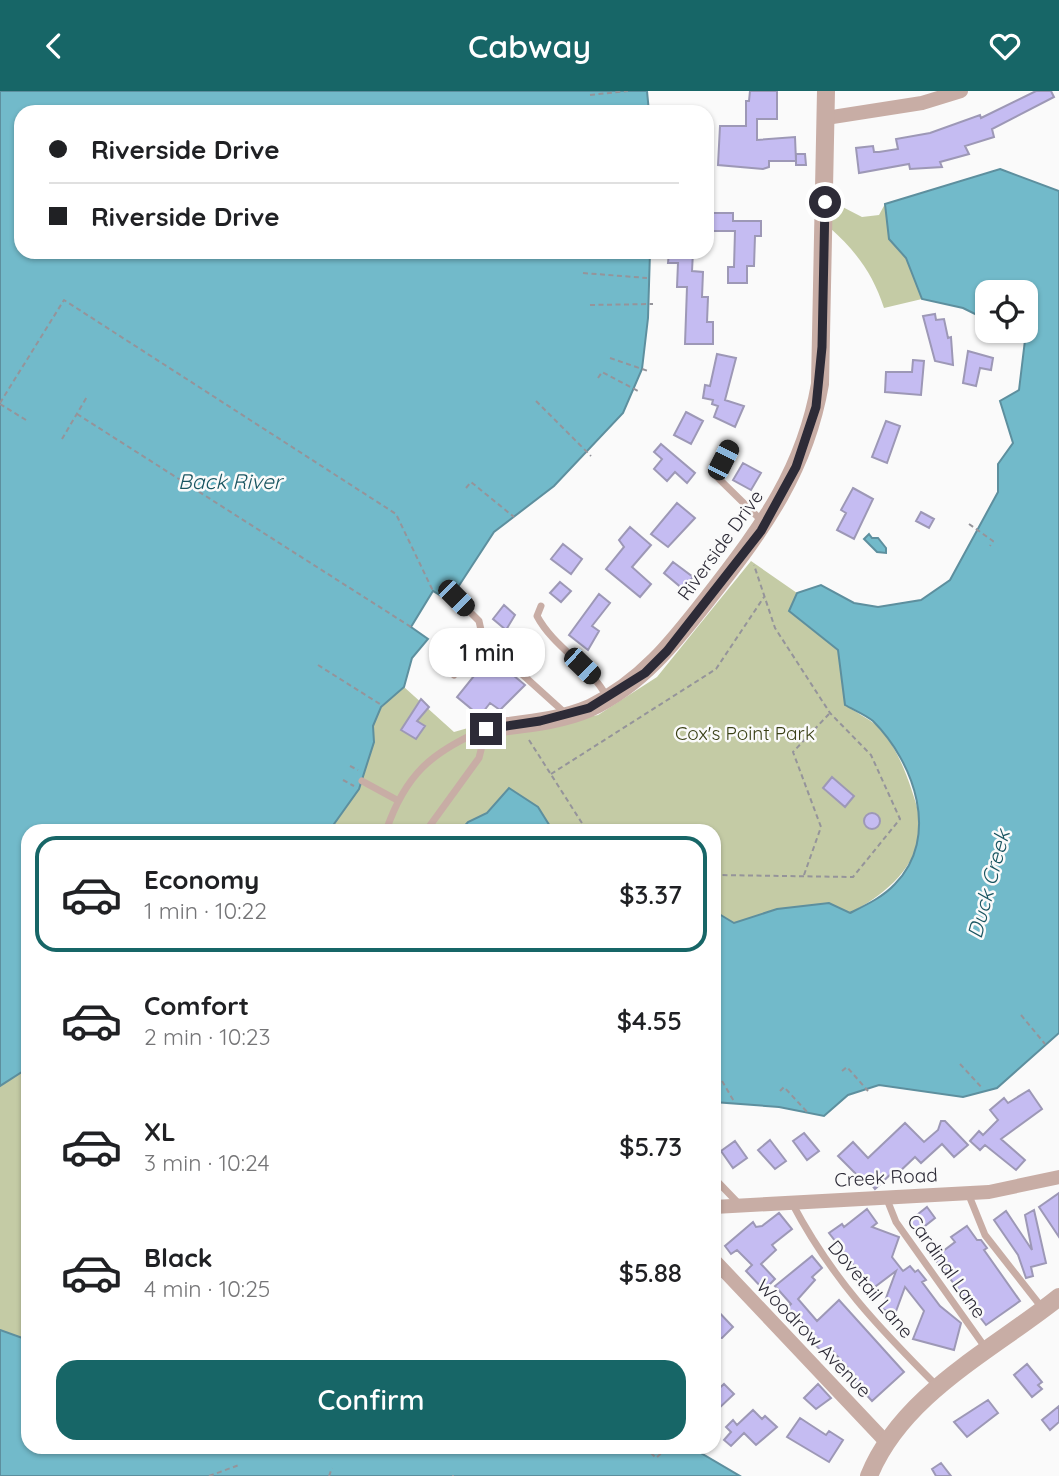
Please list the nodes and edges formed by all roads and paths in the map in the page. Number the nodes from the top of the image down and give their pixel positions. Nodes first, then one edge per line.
1 (628, 91) edge
2 (826, 91) edge
3 (961, 91) edge
4 (590, 95) dead end
5 (826, 118) junction
6 (583, 273) dead end
7 (647, 278) dead end
8 (590, 305) dead end
9 (653, 305) dead end
10 (610, 358) dead end
11 (648, 371) dead end
12 (598, 378) dead end
13 (640, 392) dead end
14 (88, 395) dead end
15 (536, 401) dead end
16 (0, 403) edge
17 (77, 414) junction
18 (26, 420) dead end
19 (62, 439) dead end
20 (730, 445) dead end
21 (591, 456) dead end
22 (466, 488) dead end
23 (514, 517) dead end
24 (765, 524) junction
25 (969, 524) dead end
26 (997, 535) dead end
27 (993, 541) junction
28 (990, 546) dead end
29 (748, 547) junction
30 (433, 591) dead end
31 (764, 596) junction
32 (456, 598) dead end
33 (541, 606) dead end
34 (411, 627) dead end
35 (483, 639) junction
36 (318, 665) dead end
37 (454, 675) dead end
38 (607, 697) junction
39 (383, 706) dead end
40 (830, 713) junction
41 (567, 715) junction
42 (519, 724) junction
43 (486, 729) junction
44 (350, 766) dead end
45 (551, 774) junction
46 (343, 780) dead end
47 (362, 781) junction
48 (397, 800) junction
49 (388, 824) edge
50 (431, 824) edge
51 (583, 824) edge
52 (721, 875) edge
53 (803, 877) junction
54 (1021, 1015) dead end
55 (1045, 1044) dead end
56 (960, 1064) dead end
57 (842, 1071) dead end
58 (722, 1081) dead end
59 (983, 1089) dead end
60 (780, 1091) dead end
61 (868, 1091) dead end
62 (735, 1103) dead end
63 (808, 1114) dead end
64 (1059, 1177) edge
65 (721, 1185) edge
66 (968, 1193) junction
67 (886, 1195) junction
68 (791, 1202) junction
69 (740, 1205) junction
70 (721, 1206) edge
71 (721, 1267) edge
72 (1059, 1297) edge
73 (1044, 1309) junction
74 (987, 1351) junction
75 (938, 1388) junction
76 (886, 1442) junction
77 (239, 1465) dead end
78 (332, 1468) dead end
79 (223, 1471) junction
80 (209, 1476) edge
81 (224, 1476) edge
82 (329, 1476) edge
83 (869, 1476) edge

1 - 4 path
2 - 5 street, Riverside Drive
3 - 5 street
5 - 24 street, Riverside Drive
6 - 7 path
8 - 9 path
10 - 11 path
12 - 13 path
14 - 17 path
15 - 21 path
16 - 18 path
16 - 30 path
17 - 19 path
17 - 34 path
20 - 24 lane
22 - 23 path
24 - 29 street, Riverside Drive
25 - 27 path
26 - 27 path
27 - 28 path
29 - 31 path
29 - 38 street, Riverside Drive
31 - 40 path
31 - 45 path
32 - 35 lane
33 - 38 lane
35 - 37 lane
35 - 41 lane
36 - 39 path
38 - 41 street, Riverside Drive
40 - 53 path
40 - 53 path
41 - 42 street, Riverside Drive
42 - 43 street, Riverside Drive
42 - 45 path
43 - 48 lane
43 - 50 lane
44 - 47 path
45 - 51 path
46 - 47 path
47 - 48 lane
48 - 49 lane
52 - 53 path
54 - 55 path
56 - 59 path
57 - 61 path
58 - 62 path
60 - 63 path
64 - 66 street, Creek Road
65 - 69 lane
66 - 67 street, Creek Road
66 - 73 lane
67 - 68 street, Creek Road
67 - 74 lane, Cardinal Lane
68 - 69 street, Creek Road
68 - 75 lane, Dovetail Lane
69 - 70 street, Creek Road
71 - 76 street, Woodrow Avenue
72 - 73 street
73 - 74 street
74 - 75 street
75 - 76 street
76 - 83 street
77 - 79 path
78 - 82 path
79 - 80 path
79 - 81 path

